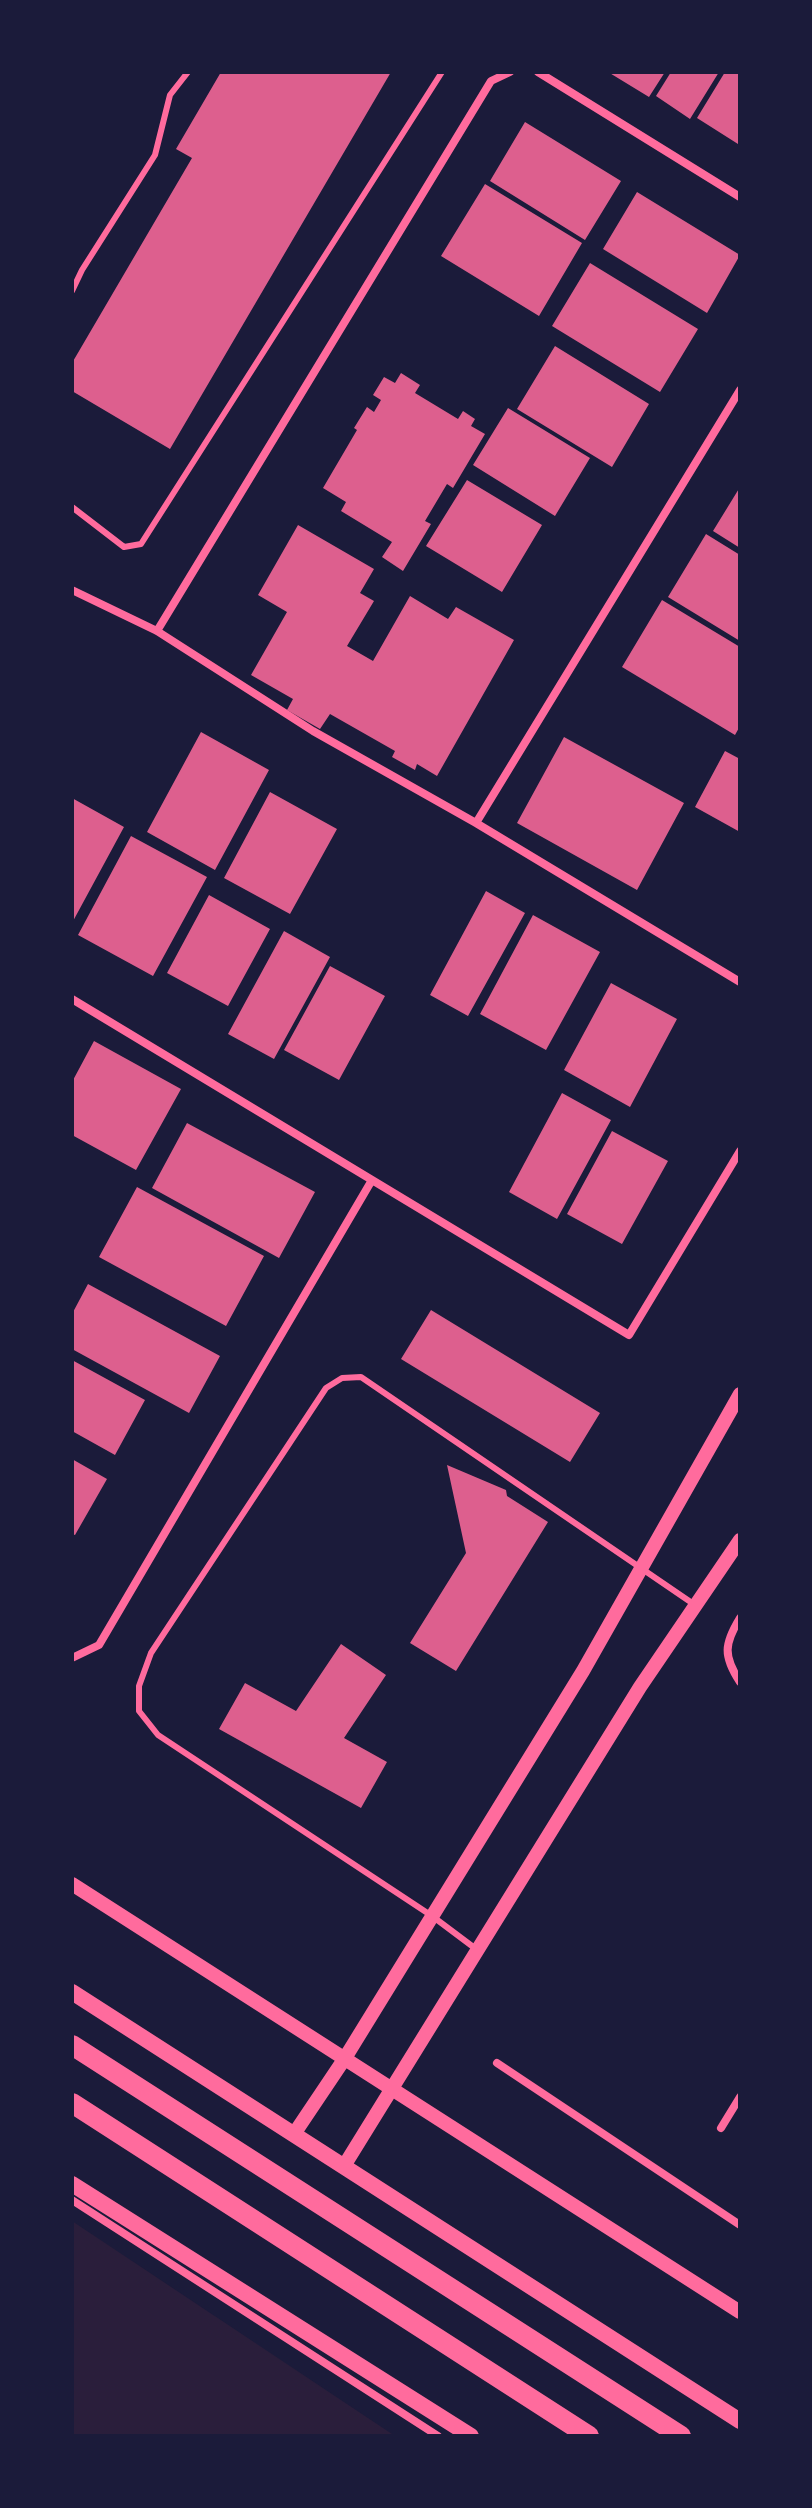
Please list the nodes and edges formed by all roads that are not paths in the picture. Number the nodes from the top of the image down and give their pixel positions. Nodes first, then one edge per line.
1 (188, 72) edge
2 (442, 72) edge
3 (510, 72) edge
4 (538, 72) edge
5 (740, 197) edge
6 (72, 291) edge
7 (740, 390) edge
8 (72, 507) edge
9 (72, 590) edge
10 (157, 631) junction
11 (476, 823) junction
12 (740, 982) edge
13 (72, 999) edge
14 (740, 1151) edge
15 (372, 1180) junction
16 (740, 1394) edge
17 (740, 1540) edge
18 (642, 1567) junction
19 (695, 1605) junction
20 (740, 1618) edge
21 (72, 1658) edge
22 (740, 1682) edge
23 (72, 1884) edge
24 (432, 1916) junction
25 (476, 1949) junction
26 (72, 1992) edge
27 (72, 2045) edge
28 (345, 2058) junction
29 (497, 2063) dead end
30 (391, 2087) junction
31 (740, 2097) edge
32 (72, 2103) edge
33 (721, 2128) dead end
34 (294, 2134) junction
35 (344, 2166) junction
36 (72, 2184) edge
37 (72, 2200) edge
38 (740, 2225) edge
39 (740, 2312) edge
40 (740, 2421) edge
41 (438, 2436) edge
42 (471, 2436) edge
43 (589, 2436) edge
44 (681, 2436) edge

1 - 6 lane
2 - 8 lane
3 - 10 street
4 - 5 street
7 - 11 street
9 - 10 street
10 - 11 street
11 - 12 street
13 - 15 street
14 - 15 street
15 - 21 street
16 - 18 street
17 - 19 street
18 - 19 lane
18 - 24 street
18 - 24 lane
19 - 25 street
20 - 22 street
23 - 28 street
24 - 25 lane
24 - 28 street
25 - 30 street
26 - 34 main road
27 - 44 main road
28 - 30 street
28 - 34 street
29 - 38 street
30 - 35 street
30 - 39 street
31 - 33 street
32 - 43 main road
34 - 35 main road
35 - 40 main road
36 - 42 main road
37 - 41 street

